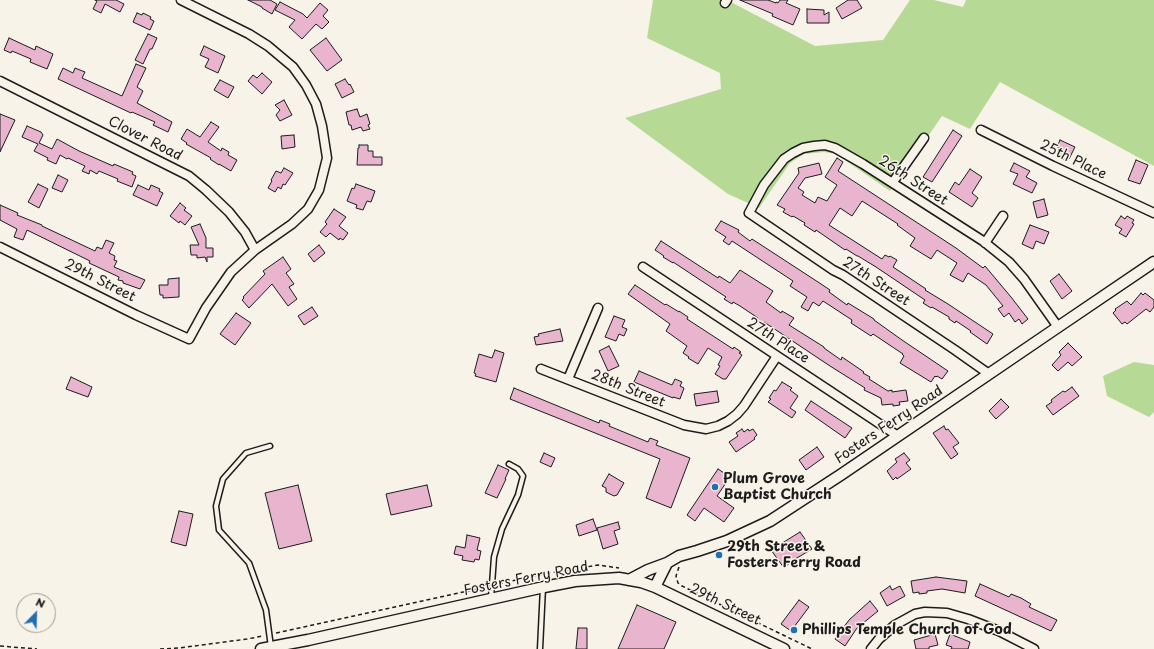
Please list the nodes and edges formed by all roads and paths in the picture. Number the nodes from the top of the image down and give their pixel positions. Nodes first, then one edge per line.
1 (181, 0) edge
2 (0, 81) edge
3 (981, 130) dead end
4 (924, 138) dead end
5 (893, 182) junction
6 (749, 213) joint
7 (1154, 213) edge
8 (1003, 216) dead end
9 (985, 243) junction
10 (0, 247) edge
11 (255, 250) junction
12 (1154, 262) edge
13 (643, 268) dead end
14 (598, 308) dead end
15 (1058, 327) junction
16 (778, 356) junction
17 (541, 369) dead end
18 (989, 374) junction
19 (568, 379) junction
20 (898, 436) junction
21 (270, 446) dead end
22 (509, 464) dead end
23 (667, 563) junction
24 (682, 566) dead end
25 (622, 568) dead end
26 (629, 580) junction
27 (492, 586) junction
28 (544, 587) junction
29 (655, 587) junction
30 (491, 599) junction
31 (269, 634) junction
32 (0, 646) edge
33 (768, 646) edge
34 (266, 648) edge
35 (37, 649) edge
36 (160, 649) edge
37 (540, 649) edge
38 (784, 649) edge
39 (812, 649) edge
40 (871, 649) edge
41 (1034, 649) edge

1 - 11 street
2 - 11 street, Clover Road
3 - 7 street, 25th Place
4 - 5 street
5 - 6 street, 26th Street
5 - 9 street, 26th Street
6 - 18 street, 27th Street
8 - 9 street
9 - 15 street, 26th Street
10 - 11 street, 29th Street
12 - 15 street, Fosters Ferry Road
13 - 16 street, 27th Place
14 - 19 street
15 - 18 street, Fosters Ferry Road
16 - 19 street, 28th Street
16 - 20 street, 27th Place
17 - 19 street, 28th Street
18 - 20 street, Fosters Ferry Road
20 - 23 street, Fosters Ferry Road
21 - 31 lane
22 - 27 lane
23 - 26 street, Fosters Ferry Road
23 - 29 street
24 - 39 path
25 - 27 path
26 - 28 street, Fosters Ferry Road
26 - 29 street, Fosters Ferry Road
27 - 30 lane
27 - 31 path
28 - 30 street, Fosters Ferry Road
28 - 37 lane
29 - 33 street, 29th Street
30 - 34 street, Fosters Ferry Road
31 - 34 lane
31 - 36 path
32 - 35 path
33 - 38 street, 29th Street
40 - 41 street

